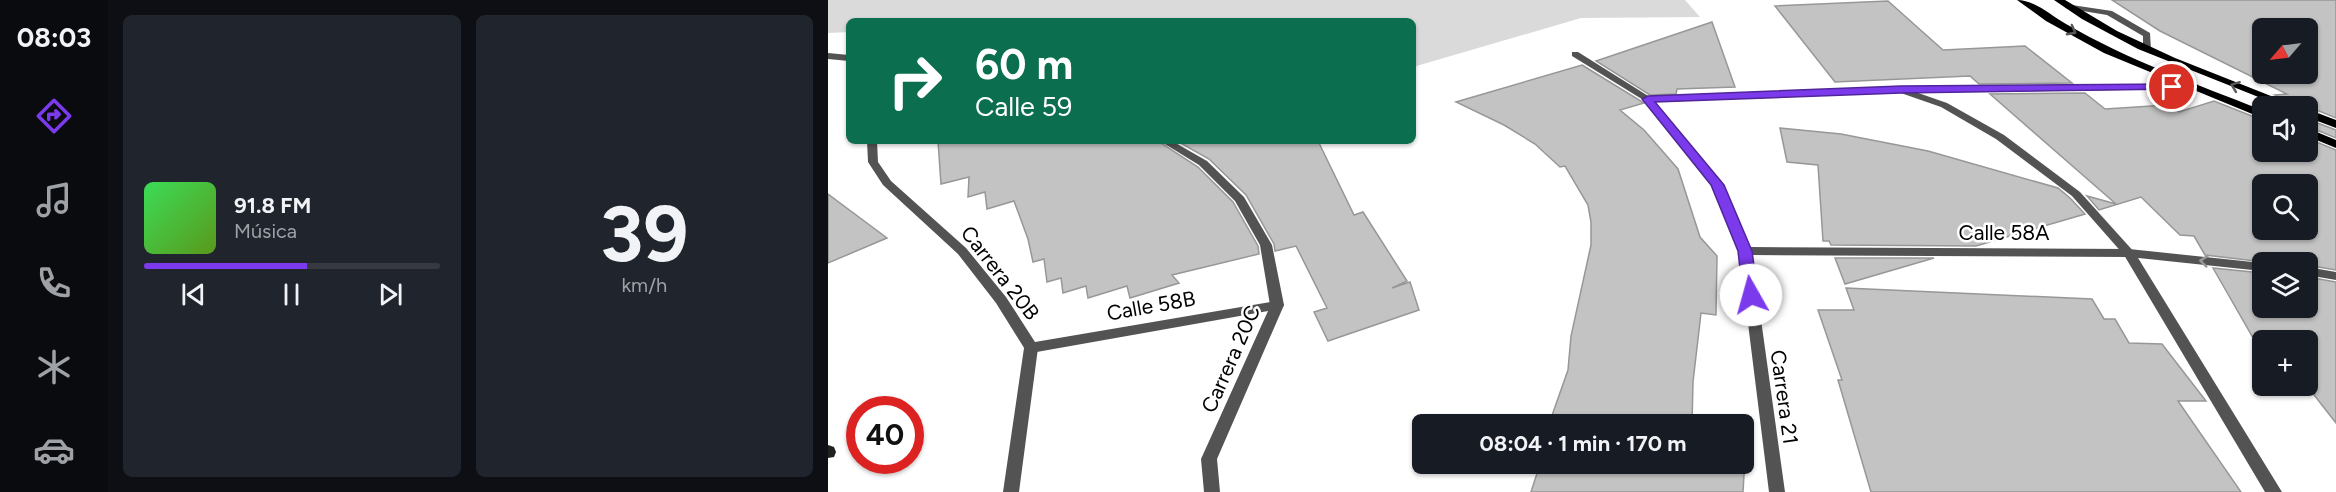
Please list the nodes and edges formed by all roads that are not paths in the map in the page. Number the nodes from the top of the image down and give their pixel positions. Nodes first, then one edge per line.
1 (2022, 0) edge
2 (2063, 3) edge
3 (1575, 54) dead end
4 (828, 56) edge
5 (846, 58) edge
6 (2195, 87) junction
7 (1901, 90) junction
8 (2264, 96) edge
9 (1648, 99) junction
10 (2252, 110) edge
11 (2318, 117) edge
12 (2336, 124) edge
13 (2318, 137) edge
14 (872, 144) edge
15 (1170, 144) edge
16 (2336, 144) edge
17 (1745, 251) junction
18 (2128, 253) junction
19 (2252, 266) edge
20 (2318, 273) edge
21 (2336, 276) edge
22 (1277, 305) junction
23 (1031, 348) junction
24 (1011, 492) edge
25 (1212, 492) edge
26 (1777, 492) edge
27 (2274, 492) edge

1 -> 6 main road
8 -> 2 main road
3 - 9 street, Carrera 21
4 - 5 street
6 - 7 street
6 - 10 main road
7 - 9 street
7 - 18 street
9 - 17 street, Carrera 21
11 - 12 main road
13 - 16 main road
14 - 23 street, Carrera 20B
15 - 22 street, Carrera 20C
17 - 18 street, Calle 58A
17 - 26 street, Carrera 21
19 -> 18 street, Calle 58A
18 - 27 street
20 - 21 street
22 - 23 street, Calle 58B
22 - 25 street, Carrera 20C
23 - 24 street, Carrera 20B

